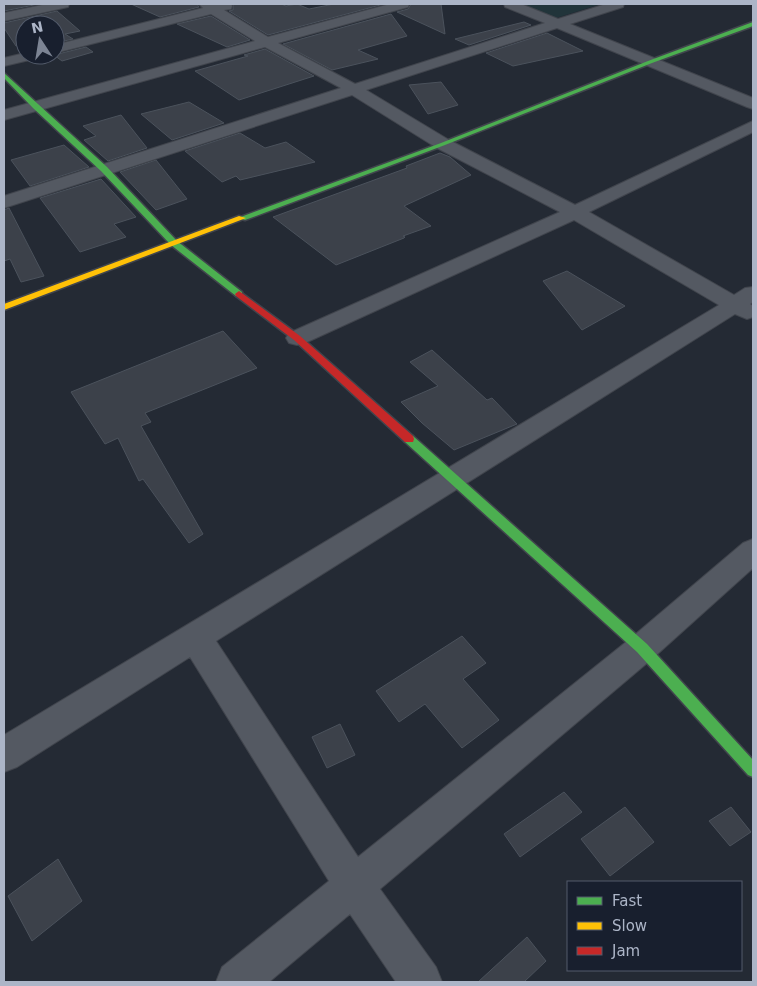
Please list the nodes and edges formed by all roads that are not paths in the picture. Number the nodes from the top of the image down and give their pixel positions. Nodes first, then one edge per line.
1 (63, 4) edge
2 (234, 4) edge
3 (403, 4) edge
4 (510, 4) edge
5 (618, 4) edge
6 (210, 6) edge
7 (4, 17) edge
8 (557, 24) junction
9 (753, 24) edge
10 (266, 42) junction
11 (65, 46) edge
12 (650, 62) junction
13 (4, 74) edge
14 (353, 89) junction
15 (753, 104) edge
16 (34, 107) junction
17 (4, 115) edge
18 (753, 126) edge
19 (442, 144) junction
20 (104, 169) junction
21 (4, 202) edge
22 (575, 212) junction
23 (174, 243) junction
24 (747, 304) edge
25 (4, 307) edge
26 (297, 338) junction
27 (452, 479) junction
28 (753, 551) edge
29 (195, 637) junction
30 (642, 648) junction
31 (4, 755) edge
32 (753, 770) edge
33 (354, 886) junction
34 (237, 982) edge
35 (420, 982) edge

1 - 7 street
2 - 6 street
3 - 10 street
4 - 8 street
5 - 8 street
6 - 10 street
6 - 11 street
8 - 12 street
8 - 14 street
9 - 12 street
10 - 14 street
10 - 16 street
12 - 15 street
12 - 19 street
13 - 16 street
14 - 19 street
14 - 20 street
16 - 17 street
16 - 20 street
18 - 22 street
19 - 22 street
19 - 23 street
20 - 21 street
20 - 23 street
22 - 24 street
22 - 26 street
23 - 25 street
23 - 26 street
24 - 27 street
26 - 27 street
27 - 29 street
27 - 30 street
28 - 30 street
29 - 31 street
29 - 33 street
30 - 32 street
30 - 33 street
33 - 34 street
33 - 35 street

